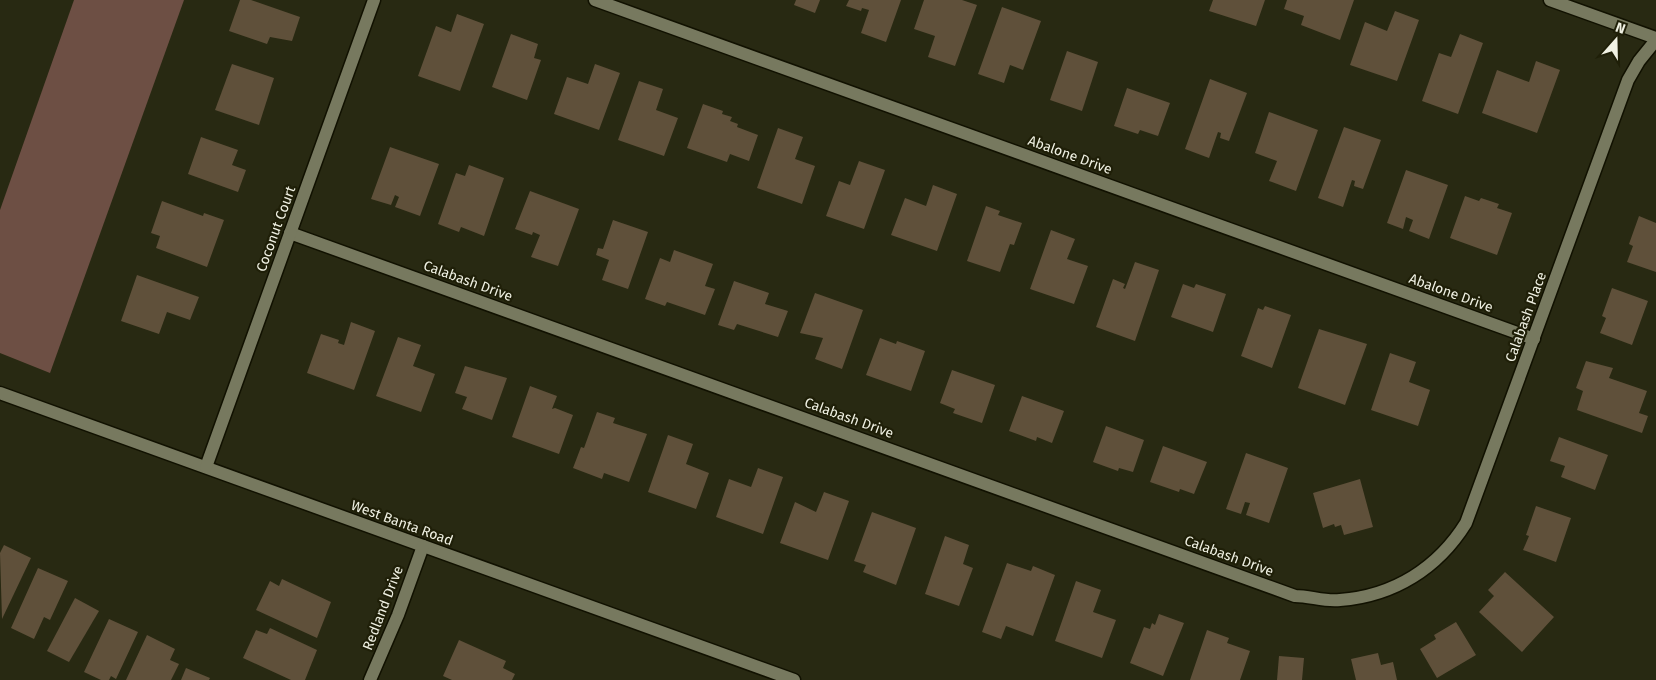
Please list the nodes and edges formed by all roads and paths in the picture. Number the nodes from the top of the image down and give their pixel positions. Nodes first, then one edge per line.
1 (374, 0) edge
2 (596, 0) edge
3 (1550, 0) edge
4 (1656, 39) edge
5 (290, 233) junction
6 (1534, 339) junction
7 (0, 393) edge
8 (206, 468) junction
9 (423, 546) junction
10 (1400, 584) joint
11 (370, 680) edge
12 (794, 680) edge

1 - 5 street, Coconut Court
2 - 6 street, Abalone Drive
3 - 4 street
4 - 6 street, Calabash Place
5 - 8 street, Coconut Court
5 - 10 street, Calabash Drive
6 - 10 street, Calabash Place
7 - 8 street, West Banta Road
8 - 9 street, West Banta Road
9 - 11 street, Redland Drive
9 - 12 street, West Banta Road

